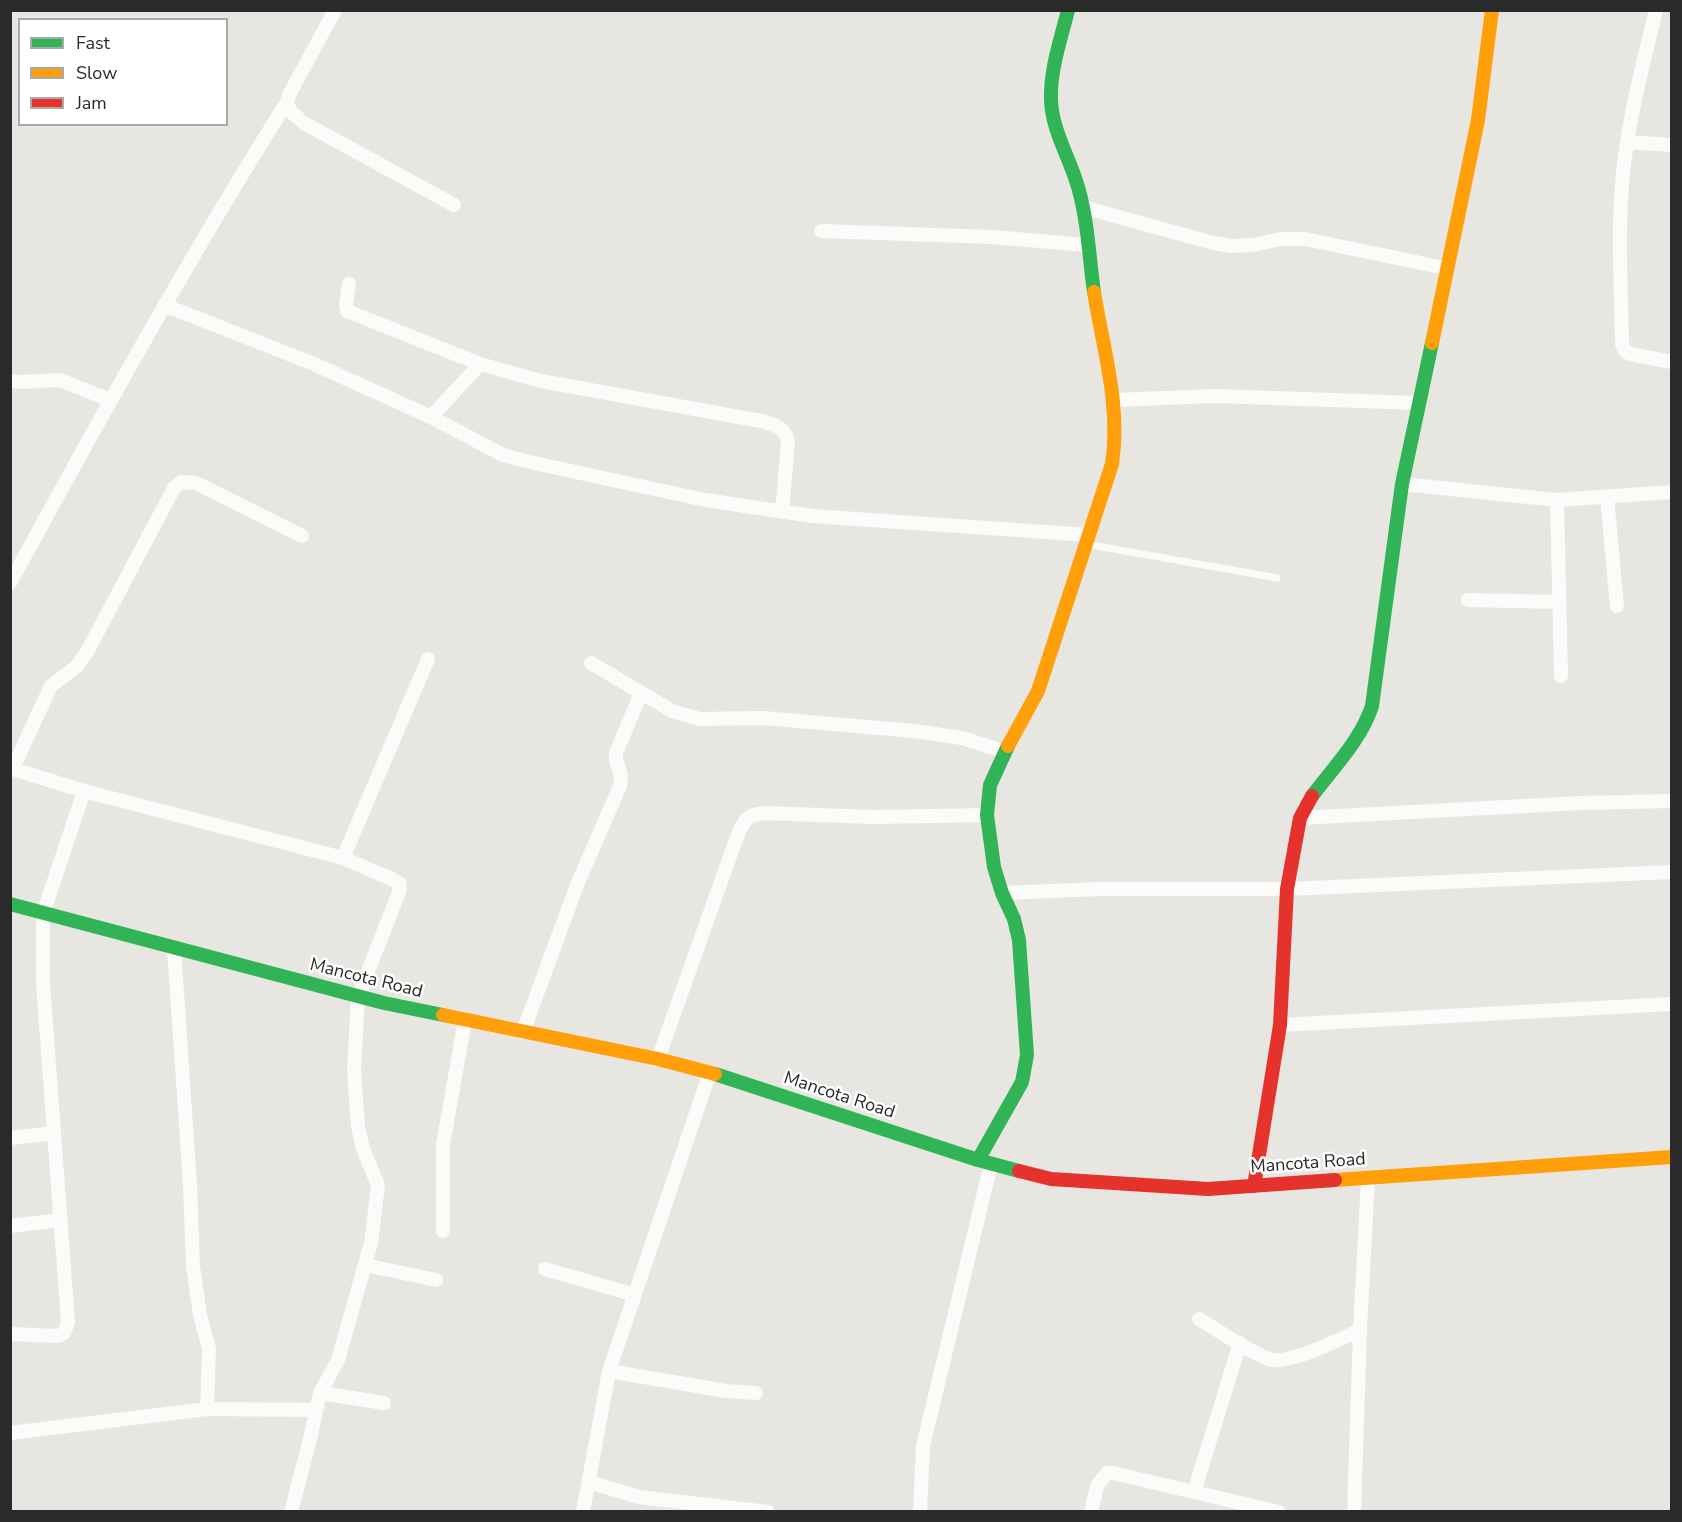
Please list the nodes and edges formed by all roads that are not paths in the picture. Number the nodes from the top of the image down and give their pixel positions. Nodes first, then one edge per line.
1 (335, 10) edge
2 (1068, 10) edge
3 (1492, 10) edge
4 (1656, 10) edge
5 (287, 102) junction
6 (1627, 142) junction
7 (1671, 145) edge
8 (454, 205) dead end
9 (1083, 207) junction
10 (821, 231) dead end
11 (1087, 245) junction
12 (1445, 268) junction
13 (349, 284) dead end
14 (164, 305) junction
15 (1671, 362) edge
16 (480, 364) junction
17 (10, 381) edge
18 (110, 400) junction
19 (1114, 400) junction
20 (1418, 403) junction
21 (431, 417) junction
22 (1402, 484) junction
23 (1671, 492) edge
24 (1606, 497) junction
25 (1557, 500) junction
26 (782, 512) junction
27 (302, 536) dead end
28 (1087, 540) junction
29 (1276, 578) dead end
30 (10, 583) edge
31 (1468, 600) dead end
32 (1559, 602) junction
33 (1617, 606) dead end
34 (428, 659) dead end
35 (591, 663) dead end
36 (1561, 676) dead end
37 (641, 693) junction
38 (1006, 752) junction
39 (12, 768) edge
40 (84, 791) junction
41 (1671, 801) edge
42 (987, 815) junction
43 (1300, 818) junction
44 (343, 858) junction
45 (1671, 872) edge
46 (1287, 889) junction
47 (1002, 893) junction
48 (10, 904) edge
49 (44, 914) junction
50 (174, 948) junction
51 (358, 997) junction
52 (1671, 1004) edge
53 (465, 1020) junction
54 (1280, 1025) junction
55 (523, 1032) junction
56 (658, 1059) junction
57 (710, 1072) junction
58 (54, 1133) junction
59 (10, 1138) edge
60 (1671, 1157) edge
61 (985, 1162) junction
62 (1368, 1178) junction
63 (1254, 1186) junction
64 (60, 1220) junction
65 (10, 1226) edge
66 (443, 1231) dead end
67 (365, 1265) junction
68 (545, 1269) dead end
69 (436, 1280) dead end
70 (635, 1295) junction
71 (1199, 1318) dead end
72 (1360, 1330) junction
73 (10, 1334) edge
74 (1240, 1343) junction
75 (609, 1371) junction
76 (320, 1393) junction
77 (756, 1393) dead end
78 (384, 1403) dead end
79 (207, 1409) junction
80 (316, 1410) junction
81 (10, 1433) edge
82 (589, 1482) junction
83 (1194, 1492) junction
84 (291, 1512) edge
85 (583, 1512) edge
86 (768, 1512) edge
87 (920, 1512) edge
88 (1091, 1512) edge
89 (1279, 1512) edge
90 (1354, 1512) edge

1 - 5 street
2 - 9 street
3 - 12 street
4 - 6 street
5 - 8 street
5 - 14 street
6 - 7 street
6 - 15 street
9 - 11 street
9 - 12 street
10 - 11 street
11 - 19 street
12 - 20 street
13 - 16 street
14 - 18 street
14 - 21 street
16 - 21 street
16 - 26 street
17 - 18 street
18 - 30 street
19 - 20 street
19 - 28 street
20 - 22 street
21 - 26 street
22 - 25 street
22 - 43 street
23 - 24 street
24 - 25 street
24 - 33 street
25 - 32 street
26 - 28 street
27 - 39 street
28 - 29 lane
28 - 38 street
31 - 32 street
32 - 36 street
34 - 44 street
35 - 37 street
37 - 38 street
37 - 55 street
38 - 42 street
39 - 40 street
40 - 44 street
40 - 49 street
41 - 43 street
42 - 47 street
42 - 56 street
43 - 46 street
44 - 51 street
45 - 46 street
46 - 47 street
46 - 54 street
47 - 61 street
48 - 49 street, Mancota Road
49 - 50 street, Mancota Road
49 - 58 street
50 - 51 street, Mancota Road
50 - 79 street
51 - 53 street, Mancota Road
51 - 67 street
52 - 54 street
53 - 55 street, Mancota Road
53 - 66 street
54 - 63 street
55 - 56 street, Mancota Road
56 - 57 street, Mancota Road
57 - 61 street, Mancota Road
57 - 70 street
58 - 59 street
58 - 64 street
60 - 62 street, Mancota Road
61 - 63 street, Mancota Road
61 - 87 street
62 - 63 street, Mancota Road
62 - 72 street
64 - 65 street
64 - 73 street
67 - 69 street
67 - 76 street
68 - 70 street
70 - 75 street
71 - 74 street
72 - 74 street
72 - 90 street
74 - 83 street
75 - 77 street
75 - 82 street
76 - 78 street
76 - 80 street
79 - 80 street
79 - 81 street
80 - 84 street
82 - 85 street
82 - 86 street
83 - 88 street
83 - 89 street

